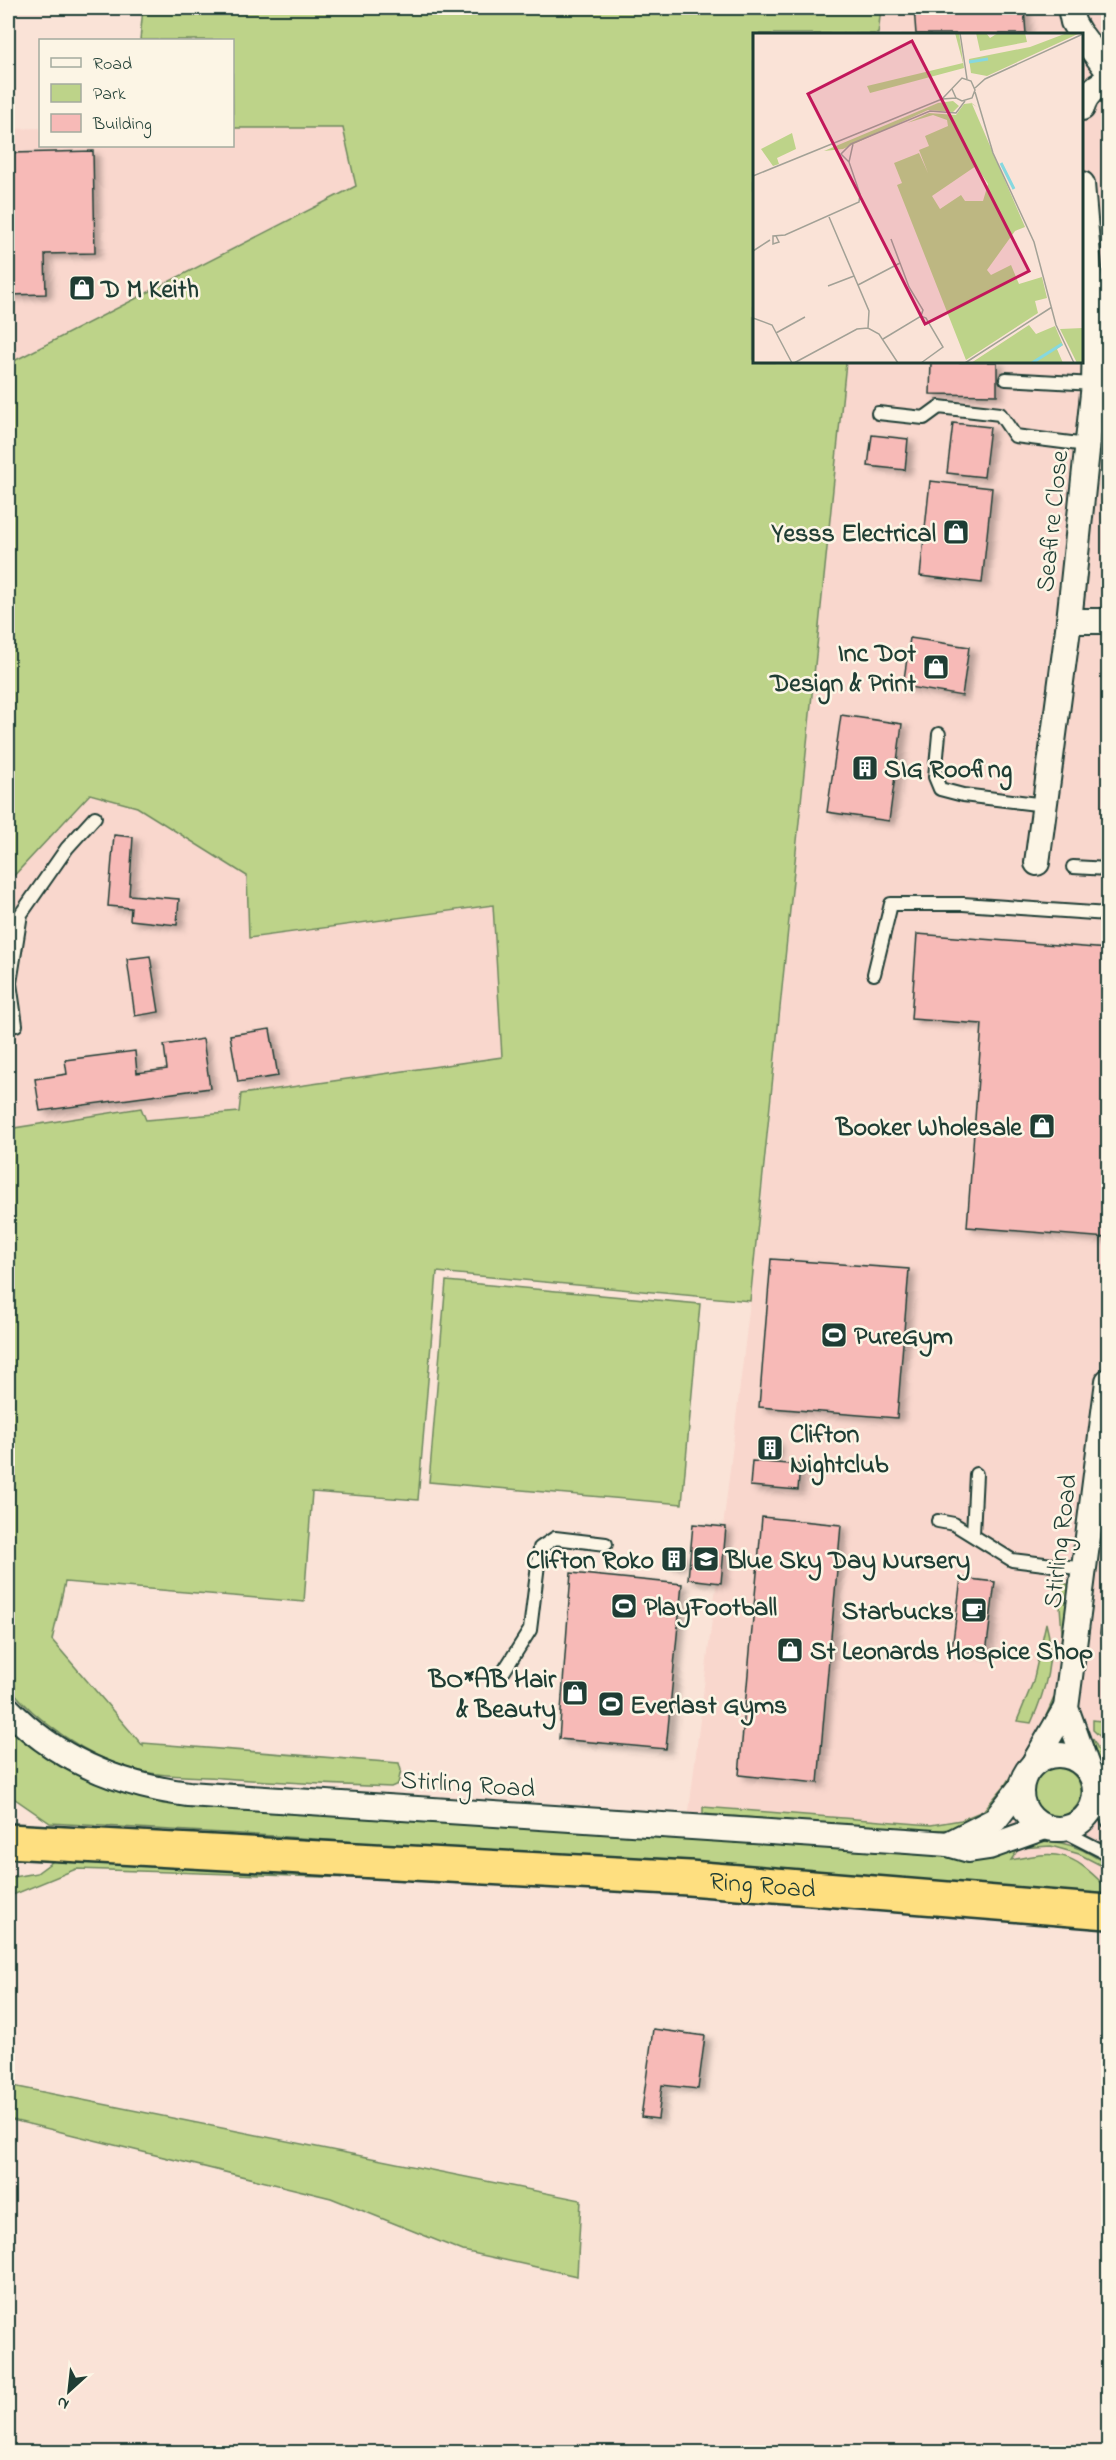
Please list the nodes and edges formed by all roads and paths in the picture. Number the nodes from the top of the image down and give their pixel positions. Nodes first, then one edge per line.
1 (1070, 8) edge
2 (1080, 33) edge
3 (1083, 38) edge
4 (1108, 70) edge
5 (1108, 80) edge
6 (1083, 100) edge
7 (1083, 195) edge
8 (1094, 319) edge
9 (1006, 379) dead end
10 (1094, 384) junction
11 (878, 413) dead end
12 (1087, 445) junction
13 (1069, 621) junction
14 (1108, 621) edge
15 (939, 734) dead end
16 (1045, 804) junction
17 (95, 817) dead end
18 (1037, 863) dead end
19 (1073, 867) dead end
20 (1108, 868) edge
21 (1108, 914) edge
22 (874, 974) dead end
23 (8, 1026) edge
24 (1108, 1381) edge
25 (976, 1474) dead end
26 (938, 1521) dead end
27 (973, 1534) junction
28 (606, 1544) dead end
29 (1085, 1569) junction
30 (504, 1671) dead end
31 (1066, 1708) junction
32 (8, 1709) edge
33 (1035, 1761) junction
34 (1092, 1779) junction
35 (1020, 1788) junction
36 (1108, 1821) edge
37 (1052, 1828) junction
38 (8, 1841) edge
39 (948, 1844) junction
40 (1108, 1854) edge
41 (1108, 1912) edge

1 - 2 street
3 - 4 street
5 - 6 street
7 - 8 street, Seafire Close
8 - 10 street, Seafire Close
9 - 10 lane
10 - 12 street, Seafire Close
11 - 12 lane
12 - 13 street, Seafire Close
13 - 14 street
13 - 16 street, Seafire Close
15 - 16 lane
16 - 18 street, Seafire Close
17 - 23 lane
19 - 20 lane
21 - 22 lane
24 - 29 street, Stirling Road
25 - 27 lane
26 - 27 lane
27 - 29 lane
28 - 30 lane
29 - 31 street, Stirling Road
31 - 33 street, Stirling Road
31 - 34 street, Stirling Road
32 - 39 street, Stirling Road
33 - 34 street
33 - 35 street
34 - 36 lane
34 - 37 street
35 - 37 street
35 - 39 street
37 - 39 street, Stirling Road
37 - 40 lane
38 - 41 highway, Ring Road

